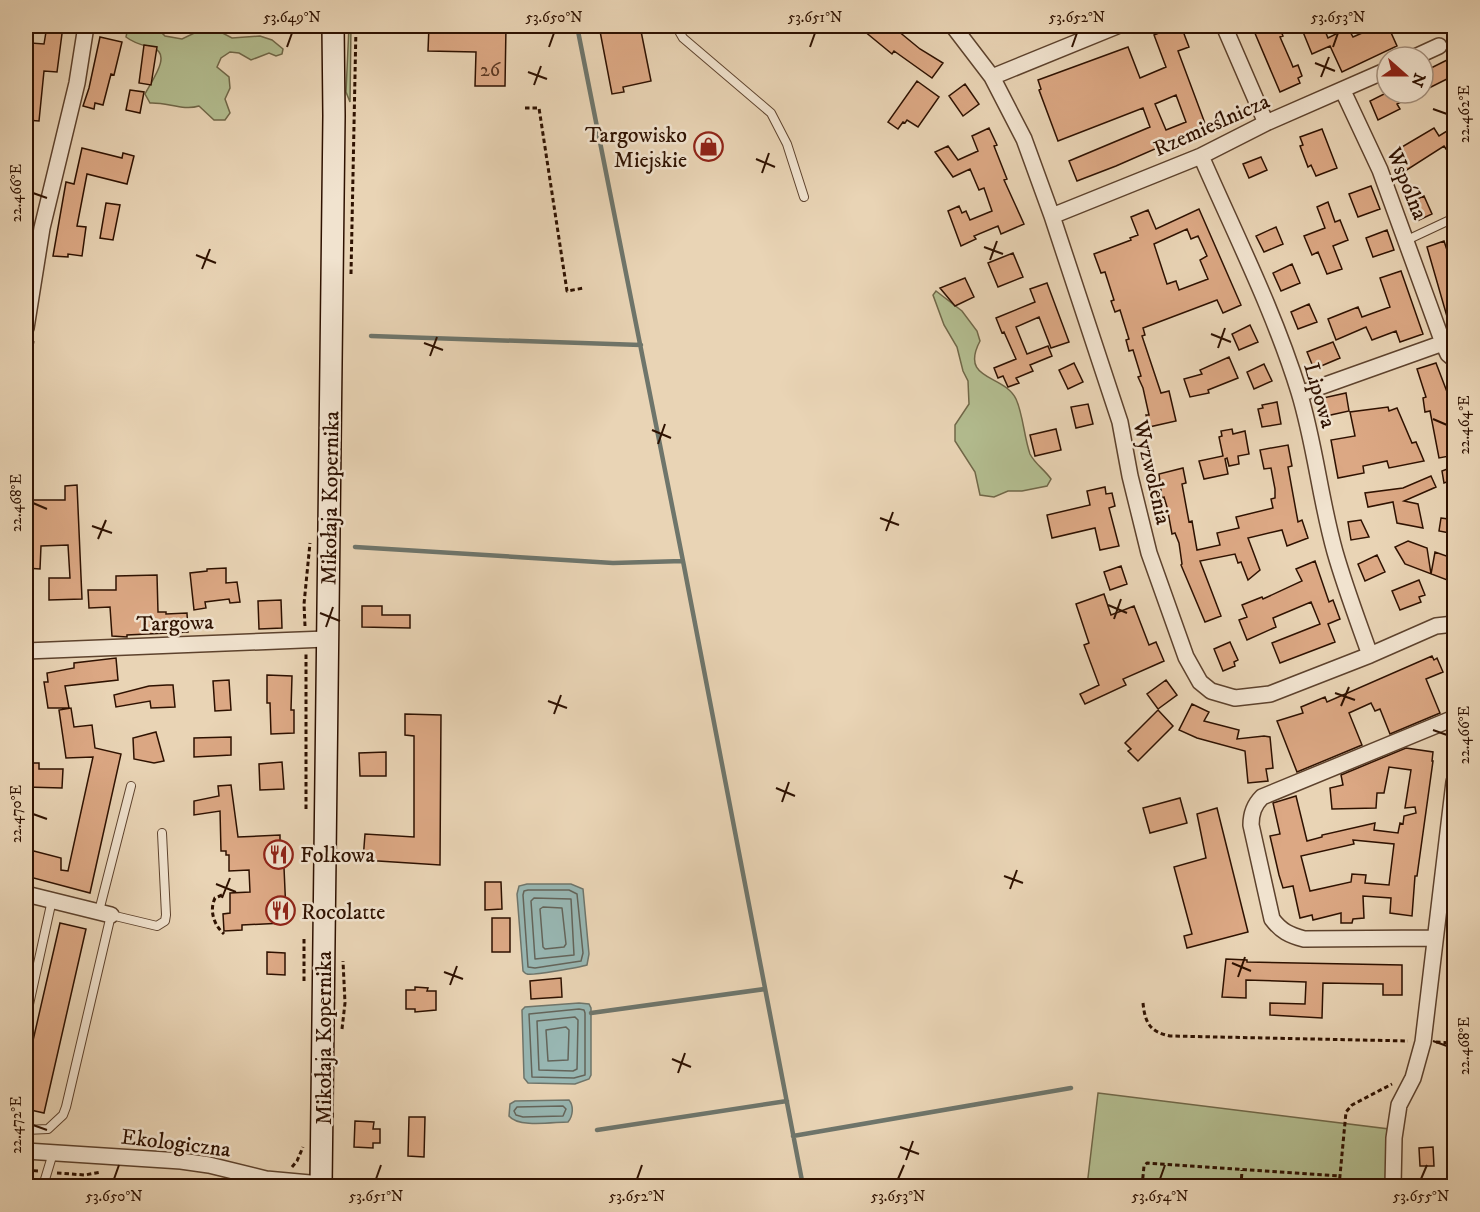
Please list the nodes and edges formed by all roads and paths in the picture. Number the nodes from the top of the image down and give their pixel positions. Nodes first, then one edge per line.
1 (86, 26) edge
2 (333, 26) edge
3 (676, 26) edge
4 (953, 26) edge
5 (1117, 26) edge
6 (1224, 26) edge
7 (1438, 46) dead end
8 (1435, 47) edge
9 (1375, 76) edge
10 (992, 77) junction
11 (1343, 91) junction
12 (525, 108) dead end
13 (1266, 123) junction
14 (1201, 156) junction
15 (804, 197) dead end
16 (1052, 216) junction
17 (1455, 218) edge
18 (1407, 240) junction
19 (584, 288) dead end
20 (26, 328) edge
21 (1443, 343) junction
22 (1455, 359) edge
23 (1300, 394) junction
24 (1455, 624) edge
25 (327, 639) junction
26 (26, 651) edge
27 (1371, 655) junction
28 (1455, 718) edge
29 (1455, 782) edge
30 (132, 786) dead end
31 (162, 833) dead end
32 (26, 894) edge
33 (222, 895) dead end
34 (52, 900) junction
35 (105, 913) junction
36 (224, 934) dead end
37 (304, 938) dead end
38 (1435, 938) junction
39 (304, 987) dead end
40 (1143, 1003) dead end
41 (26, 1018) edge
42 (1423, 1042) junction
43 (1418, 1065) junction
44 (26, 1130) edge
45 (304, 1139) dead end
46 (26, 1151) edge
47 (53, 1153) junction
48 (1242, 1170) junction
49 (285, 1171) dead end
50 (1340, 1176) junction
51 (1393, 1183) edge
52 (321, 1185) edge
53 (43, 1186) edge
54 (1142, 1186) edge
55 (1241, 1186) edge
56 (1339, 1186) edge

1 - 20 street
2 - 25 main road, Mikołaja Kopernika
3 - 15 lane
4 - 10 street, Wyzwolenia
5 - 10 street
6 - 13 street
7 - 8 street
9 - 11 street, Rzemieślnicza
10 - 16 street, Wyzwolenia
11 - 13 street, Rzemieślnicza
11 - 18 street, Wspólna
12 - 19 path
13 - 14 street, Rzemieślnicza
14 - 16 street, Rzemieślnicza
14 - 23 street, Lipowa
16 - 27 street, Wyzwolenia
17 - 18 lane
18 - 21 street, Wspólna
21 - 22 street, Wspólna
21 - 23 street
23 - 27 street, Lipowa
24 - 27 street, Wyzwolenia
25 - 26 street, Targowa
25 - 52 main road, Mikołaja Kopernika
28 - 38 street
29 - 38 street
30 - 35 lane
31 - 35 lane
32 - 34 street
33 - 36 path
34 - 35 street
34 - 41 lane
35 - 44 lane
37 - 39 path
38 - 42 street
40 - 42 path
42 - 43 street
43 - 50 path
43 - 51 street
45 - 49 path
46 - 47 street, Ekologiczna
47 - 52 street, Ekologiczna
47 - 53 lane
48 - 50 path
48 - 54 path
48 - 55 path
50 - 56 path

